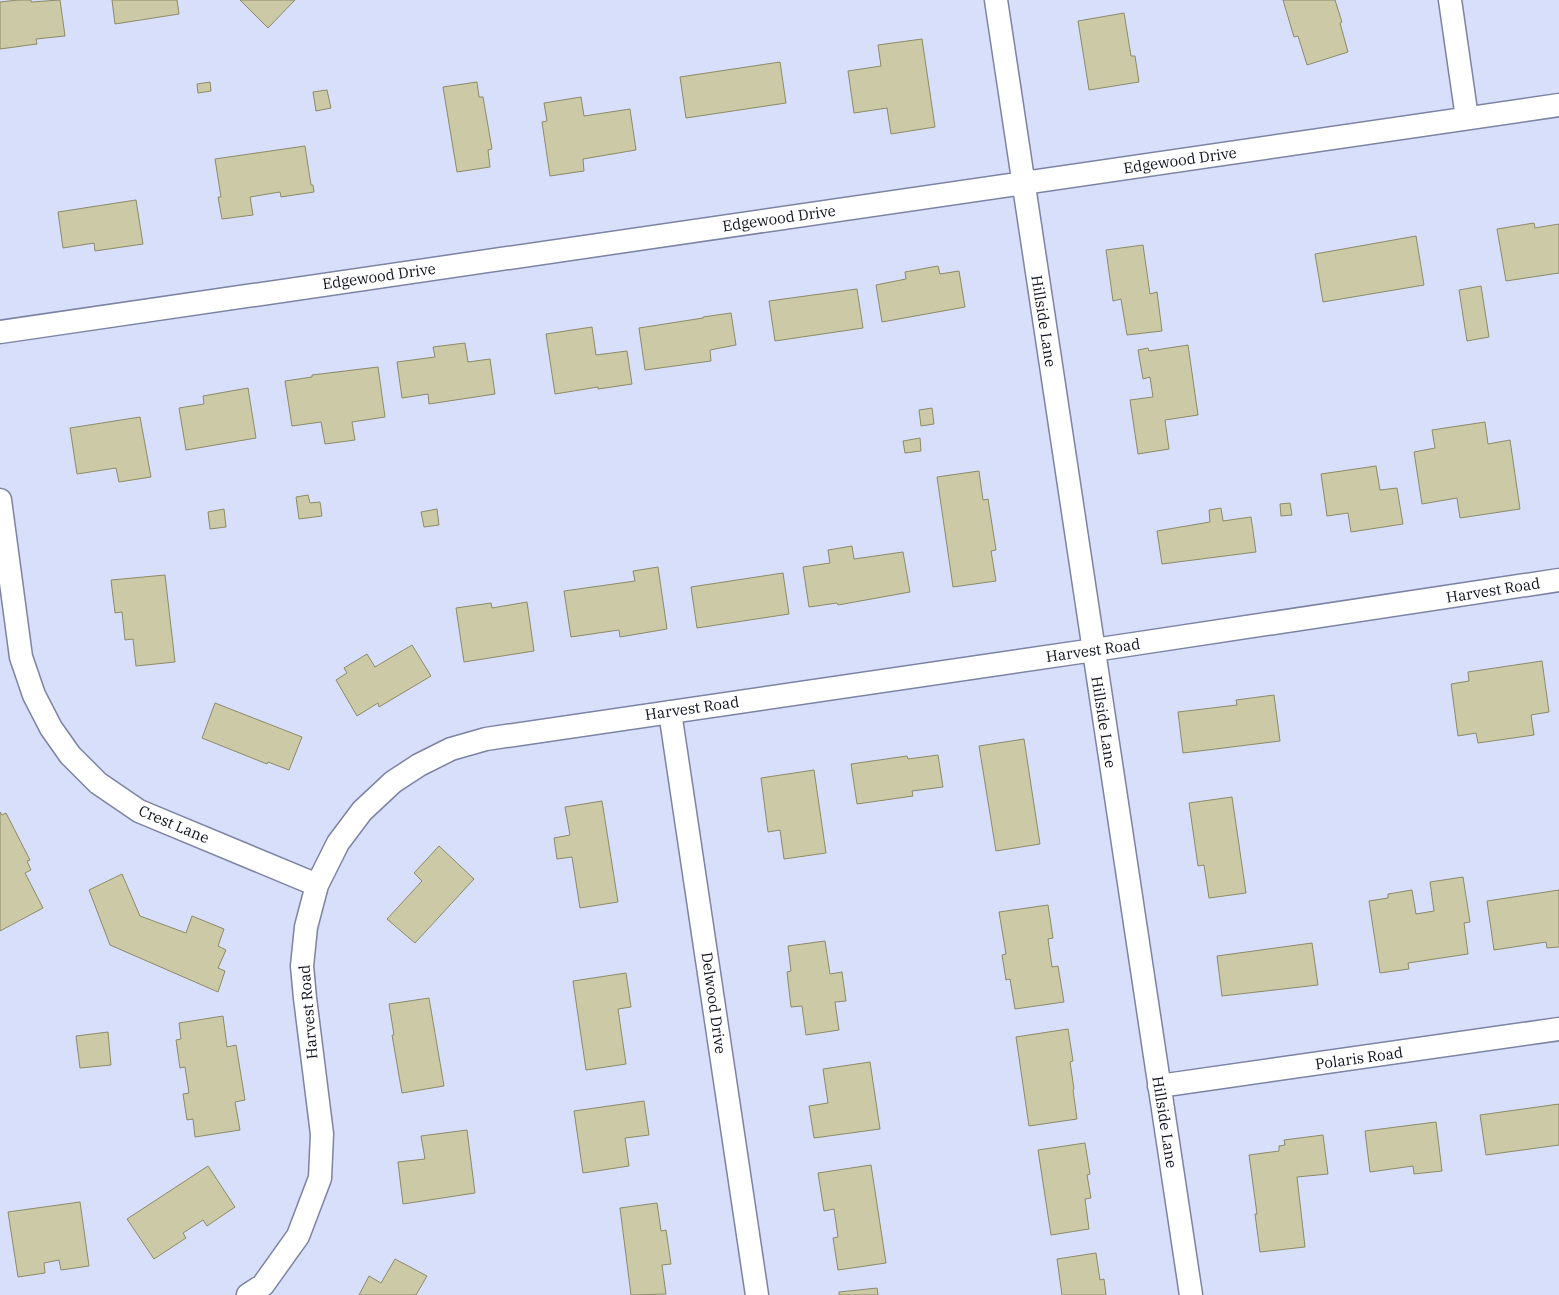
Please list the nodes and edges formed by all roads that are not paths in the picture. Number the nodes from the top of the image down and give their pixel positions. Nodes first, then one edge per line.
1 (996, 0) edge
2 (1450, 0) edge
3 (1559, 105) edge
4 (1467, 118) junction
5 (1023, 182) junction
6 (0, 332) edge
7 (0, 500) edge
8 (1559, 580) edge
9 (1094, 650) junction
10 (670, 712) junction
11 (317, 885) junction
12 (1559, 1029) edge
13 (1159, 1086) junction
14 (248, 1295) edge
15 (757, 1295) edge
16 (1191, 1295) edge

1 - 5 street, Hillside Lane
2 - 4 street
3 - 4 street, Edgewood Drive
4 - 5 street, Edgewood Drive
5 - 6 street, Edgewood Drive
5 - 9 street, Hillside Lane
7 - 11 street, Crest Lane
8 - 9 street, Harvest Road
9 - 10 street, Harvest Road
9 - 13 street, Hillside Lane
10 - 11 street, Harvest Road
10 - 15 street, Delwood Drive
11 - 14 street, Harvest Road
12 - 13 street, Polaris Road
13 - 16 street, Hillside Lane

